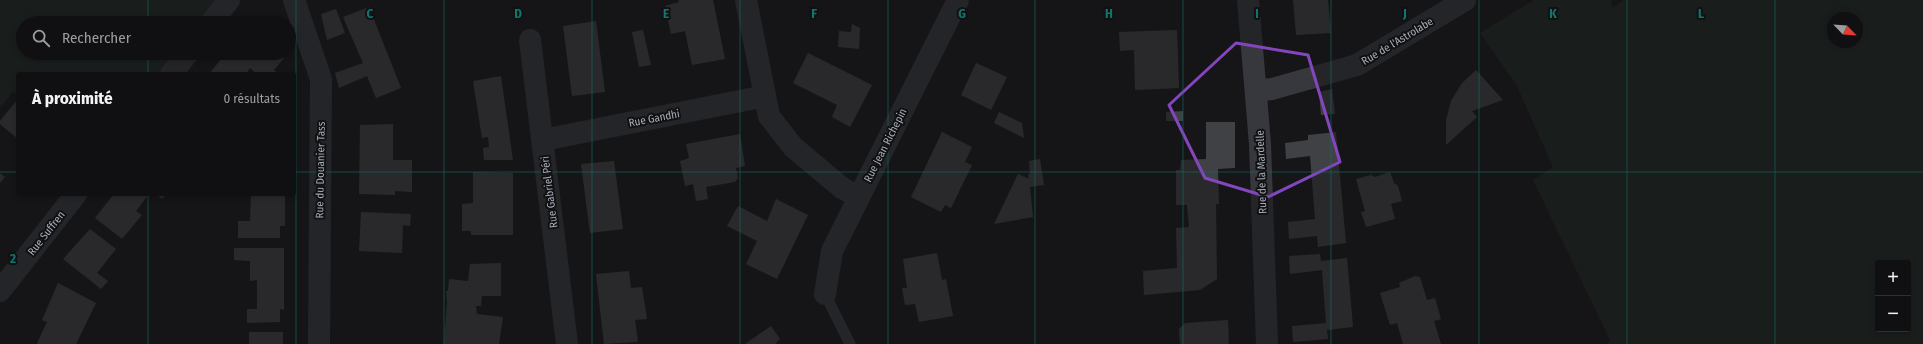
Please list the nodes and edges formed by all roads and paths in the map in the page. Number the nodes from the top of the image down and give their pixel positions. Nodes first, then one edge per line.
1 (229, 0) edge
2 (294, 0) edge
3 (746, 0) edge
4 (958, 0) edge
5 (1248, 0) edge
6 (1465, 0) edge
7 (216, 16) edge
8 (530, 40) dead end
9 (182, 60) edge
10 (173, 72) edge
11 (1256, 91) junction
12 (764, 96) junction
13 (543, 140) junction
14 (74, 196) edge
15 (859, 197) junction
16 (0, 291) edge
17 (825, 294) joint
18 (319, 344) edge
19 (568, 344) edge
20 (850, 344) edge
21 (1267, 344) edge

1 - 7 street
2 - 18 street, Rue du Douanier Tass
3 - 12 street
4 - 15 street, Rue Jean Richepin
5 - 11 street, Rue de la Mardelle
6 - 11 street, Rue de l'Astrolabe
8 - 13 street, Rue Gabriel Péri
9 - 10 street
11 - 21 street, Rue de la Mardelle
12 - 13 street, Rue Gandhi
12 - 15 street
13 - 19 street, Rue Gabriel Péri
14 - 16 street, Rue Suffren
15 - 17 street, Rue Jean Richepin
17 - 20 lane

